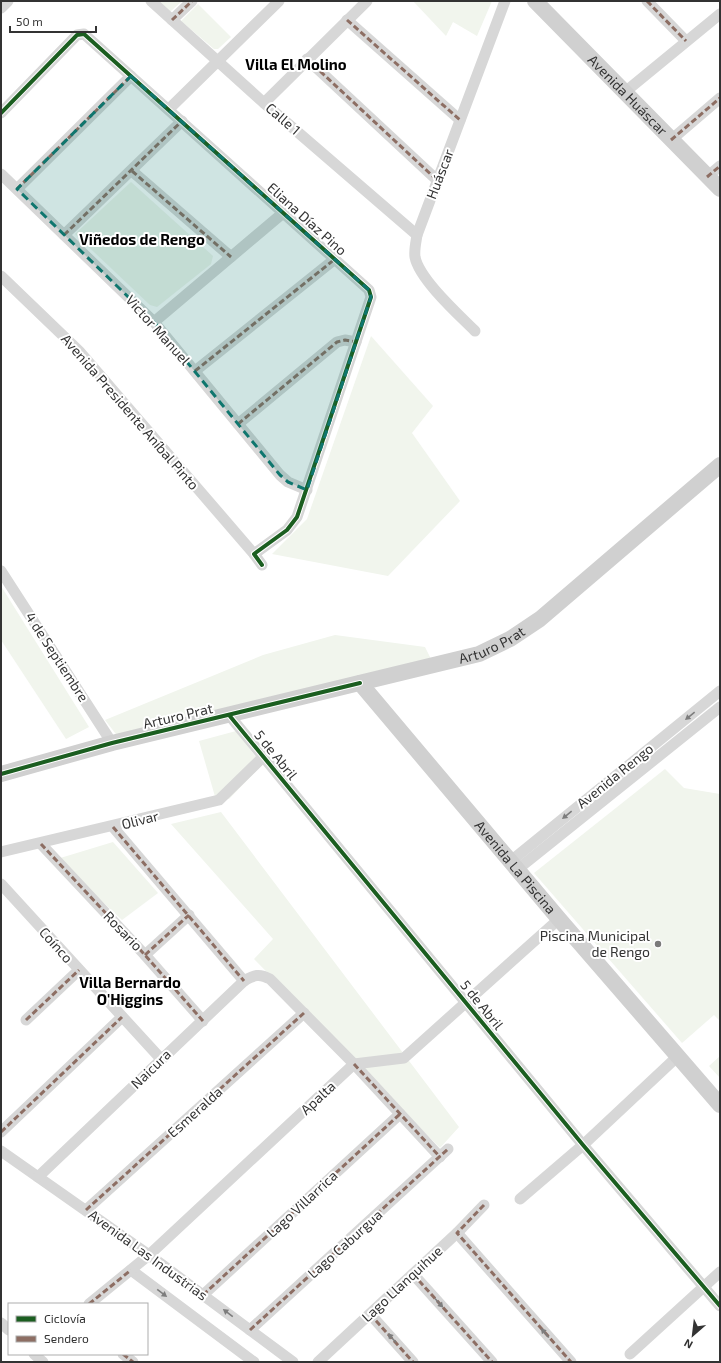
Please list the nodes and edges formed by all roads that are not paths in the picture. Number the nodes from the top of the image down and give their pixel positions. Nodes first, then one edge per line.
1 (8, 1) edge
2 (151, 1) edge
3 (192, 1) edge
4 (279, 1) edge
5 (367, 1) edge
6 (505, 1) edge
7 (535, 1) edge
8 (647, 1) edge
9 (1, 8) edge
10 (720, 14) edge
11 (172, 20) junction
12 (347, 20) junction
13 (686, 41) junction
14 (306, 59) junction
15 (217, 61) junction
16 (131, 76) junction
17 (624, 92) junction
18 (720, 98) edge
19 (264, 103) junction
20 (168, 109) junction
21 (1, 113) edge
22 (460, 120) junction
23 (182, 122) junction
24 (671, 140) junction
25 (720, 166) edge
26 (132, 171) junction
27 (1, 174) edge
28 (707, 177) junction
29 (438, 180) junction
30 (17, 189) junction
31 (720, 190) edge
32 (283, 213) junction
33 (64, 235) junction
34 (417, 235) junction
35 (231, 258) junction
36 (335, 259) junction
37 (1, 276) edge
38 (154, 322) junction
39 (475, 331) dead end
40 (356, 342) junction
41 (195, 371) junction
42 (238, 424) junction
43 (720, 465) edge
44 (307, 490) junction
45 (254, 554) junction
46 (262, 566) dead end
47 (1, 571) edge
48 (360, 683) junction
49 (720, 691) edge
50 (720, 707) edge
51 (229, 715) junction
52 (112, 743) junction
53 (263, 757) junction
54 (1, 774) edge
55 (113, 827) junction
56 (41, 844) junction
57 (1, 852) edge
58 (514, 865) junction
59 (1, 884) edge
60 (189, 915) junction
61 (559, 919) junction
62 (145, 955) junction
63 (79, 970) junction
64 (244, 981) junction
65 (466, 1002) junction
66 (304, 1013) junction
67 (122, 1017) junction
68 (26, 1020) dead end
69 (203, 1021) junction
70 (678, 1056) junction
71 (160, 1059) junction
72 (354, 1064) junction
73 (720, 1105) edge
74 (400, 1114) junction
75 (1, 1132) edge
76 (583, 1145) junction
77 (448, 1149) dead end
78 (1, 1151) edge
79 (440, 1157) junction
80 (38, 1177) junction
81 (520, 1199) dead end
82 (484, 1205) dead end
83 (86, 1210) junction
84 (457, 1233) junction
85 (149, 1255) junction
86 (131, 1270) junction
87 (720, 1272) edge
88 (413, 1274) junction
89 (704, 1287) junction
90 (203, 1295) junction
91 (90, 1303) edge
92 (720, 1306) edge
93 (370, 1314) junction
94 (250, 1330) junction
95 (630, 1354) dead end
96 (124, 1355) edge
97 (134, 1362) edge
98 (254, 1362) edge
99 (293, 1362) edge
100 (318, 1362) edge
101 (413, 1362) edge
102 (492, 1362) edge
103 (571, 1362) edge

1 - 9 street
2 - 11 street, Calle 1
3 - 11 street
4 - 15 street
5 - 12 street
6 - 22 street, Huáscar
7 - 17 street, Avenida Huáscar
8 - 13 street
10 - 13 street
11 - 15 street, Calle 1
12 - 14 street
12 - 22 street
13 - 17 street
14 - 19 street
14 - 29 street
15 - 19 street, Calle 1
15 - 20 street
16 - 20 street, Eliana Díaz Pino
16 - 21 street, Eliana Díaz Pino
16 - 30 street
17 - 24 street, Avenida Huáscar
18 - 24 street
19 - 34 street, Calle 1
20 - 23 street, Eliana Díaz Pino
22 - 29 street, Huáscar
23 - 26 street
23 - 32 street, Eliana Díaz Pino
24 - 28 street, Avenida Huáscar
25 - 28 street
26 - 33 street
26 - 35 street
27 - 30 street, Victor Manuel
28 - 31 street, Avenida Huáscar
29 - 34 street, Huáscar
30 - 33 street, Victor Manuel
32 - 35 street
32 - 36 street, Eliana Díaz Pino
33 - 38 street, Victor Manuel
34 - 39 street, Huáscar
35 - 38 street
36 - 40 street, Eliana Díaz Pino
36 - 41 street
37 - 45 street, Avenida Presidente Aníbal Pinto
38 - 41 street, Victor Manuel
40 - 42 street
40 - 44 street, Eliana Díaz Pino
41 - 42 street, Victor Manuel
42 - 44 street, Victor Manuel
43 - 48 street, Arturo Prat
44 - 45 street, Eliana Díaz Pino
45 - 46 street
47 - 52 street, 4 de Septiembre
48 - 51 street, Arturo Prat
48 - 58 street, Avenida La Piscina
49 -> 58 street, Avenida Rengo
50 - 58 street, Avenida Rengo
51 - 52 street, Arturo Prat
51 - 53 street, 5 de Abril
52 - 54 street, Arturo Prat
53 - 55 street, Olivar
53 - 65 street, 5 de Abril
55 - 56 street, Olivar
55 - 60 street
56 - 57 street, Olivar
56 - 62 street, Rosario
58 - 61 street, Avenida La Piscina
59 - 63 street, Coínco
60 - 62 street
60 - 64 street
61 - 65 street
61 - 70 street, Avenida La Piscina
62 - 69 street, Rosario
63 - 67 street, Coínco
63 - 68 street
64 - 66 street, Naicura
64 - 69 street, Naicura
65 - 72 street
65 - 76 street, 5 de Abril
66 - 72 street
66 - 83 street, Esmeralda
67 - 71 street, Coínco
67 - 75 street
69 - 71 street, Naicura
70 - 73 street, Avenida La Piscina
70 - 76 street
71 - 80 street, Naicura
72 - 74 street
72 - 85 street, Apalta
74 - 79 street
74 - 90 street, Lago Villarrica
76 - 81 street
76 - 89 street, 5 de Abril
77 - 79 street, Lago Caburgua
78 - 80 street, Avenida Las Industrias
79 - 94 street, Lago Caburgua
80 - 83 street, Avenida Las Industrias
82 - 84 street, Lago Llanquihue
83 - 85 street, Avenida Las Industrias
84 - 88 street, Lago Llanquihue
103 -> 84 street
85 - 86 street, Apalta
85 - 90 street, Avenida Las Industrias
86 - 91 street, Apalta
86 -> 98 street, Avenida Las Industrias
87 - 89 street
88 - 93 street, Lago Llanquihue
88 -> 102 street
89 - 92 street, 5 de Abril
89 - 95 street
94 -> 90 street, Avenida Las Industrias
93 - 100 street, Lago Llanquihue
101 -> 93 street
94 - 99 street, Avenida Las Industrias
96 - 97 street

